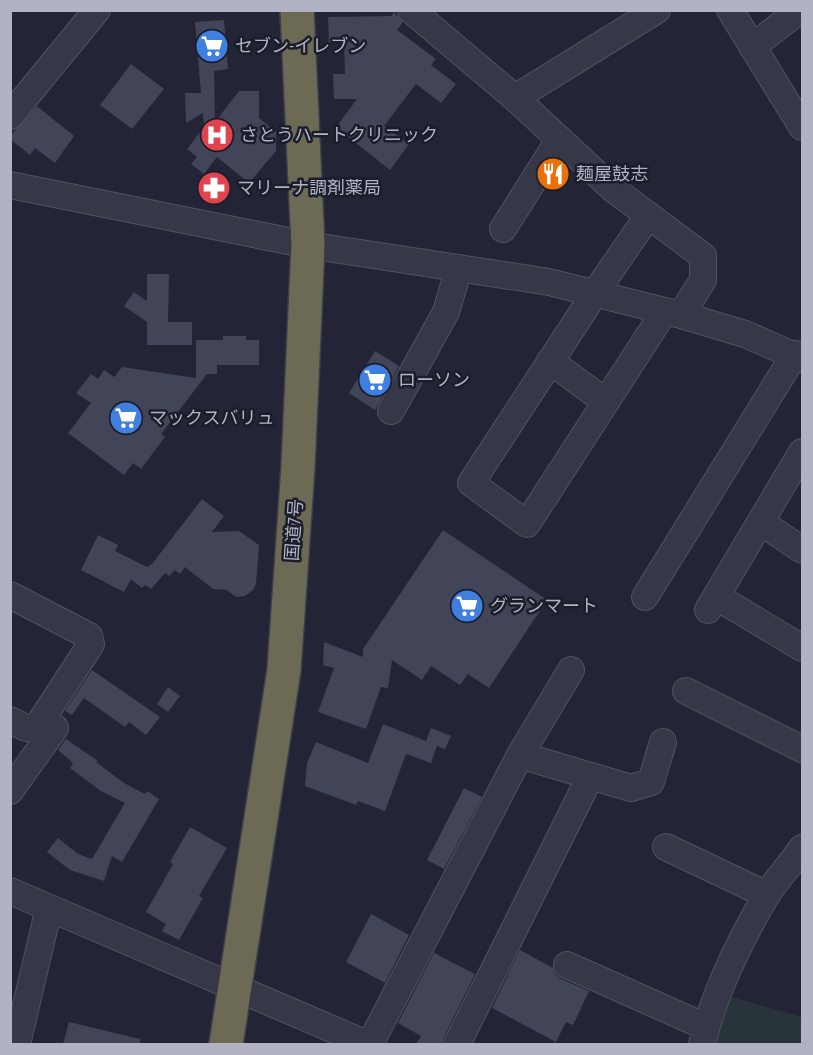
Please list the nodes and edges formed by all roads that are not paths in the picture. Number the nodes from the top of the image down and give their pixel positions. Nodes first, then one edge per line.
1 (97, 10) edge
2 (297, 10) edge
3 (411, 10) edge
4 (657, 10) edge
5 (730, 10) edge
6 (800, 10) edge
7 (752, 46) junction
8 (514, 98) junction
9 (10, 116) edge
10 (802, 127) edge
11 (559, 140) junction
12 (10, 185) edge
13 (648, 216) junction
14 (503, 229) dead end
15 (308, 245) junction
16 (459, 268) junction
17 (595, 293) junction
18 (672, 314) junction
19 (799, 356) edge
20 (550, 361) junction
21 (606, 402) junction
22 (391, 411) dead end
23 (802, 452) edge
24 (761, 522) junction
25 (802, 550) edge
26 (10, 595) edge
27 (645, 597) dead end
28 (802, 648) edge
29 (571, 670) dead end
30 (686, 691) dead end
31 (10, 720) edge
32 (56, 728) dead end
33 (663, 742) dead end
34 (802, 749) edge
35 (520, 755) junction
36 (590, 777) junction
37 (10, 791) edge
38 (666, 847) dead end
39 (802, 848) edge
40 (10, 891) edge
41 (767, 895) junction
42 (49, 908) junction
43 (567, 965) dead end
44 (236, 987) junction
45 (704, 1036) edge
46 (16, 1044) edge
47 (226, 1044) edge
48 (368, 1044) edge
49 (457, 1044) edge

1 - 9 street
2 - 15 highway, 国道7号
3 - 8 street
4 - 8 street
5 - 7 street
6 - 7 street
7 - 10 street
8 - 11 street
11 - 13 street
11 - 14 street
12 - 15 street
13 - 17 street
13 - 18 street
15 - 16 street
15 - 44 highway, 国道7号
16 - 17 street
16 - 22 street
17 - 18 street
17 - 20 street
18 - 19 street
18 - 21 street
19 - 27 street
20 - 21 street
20 - 21 street
23 - 24 street
24 - 25 street
24 - 28 street
26 - 31 street
29 - 35 street
30 - 34 street
32 - 37 street
33 - 36 street
35 - 36 street
35 - 48 street
36 - 49 street
38 - 41 street
39 - 41 street
40 - 42 street
41 - 45 street
42 - 44 street
42 - 46 street
43 - 45 street
44 - 47 highway, 国道7号
44 - 48 street

